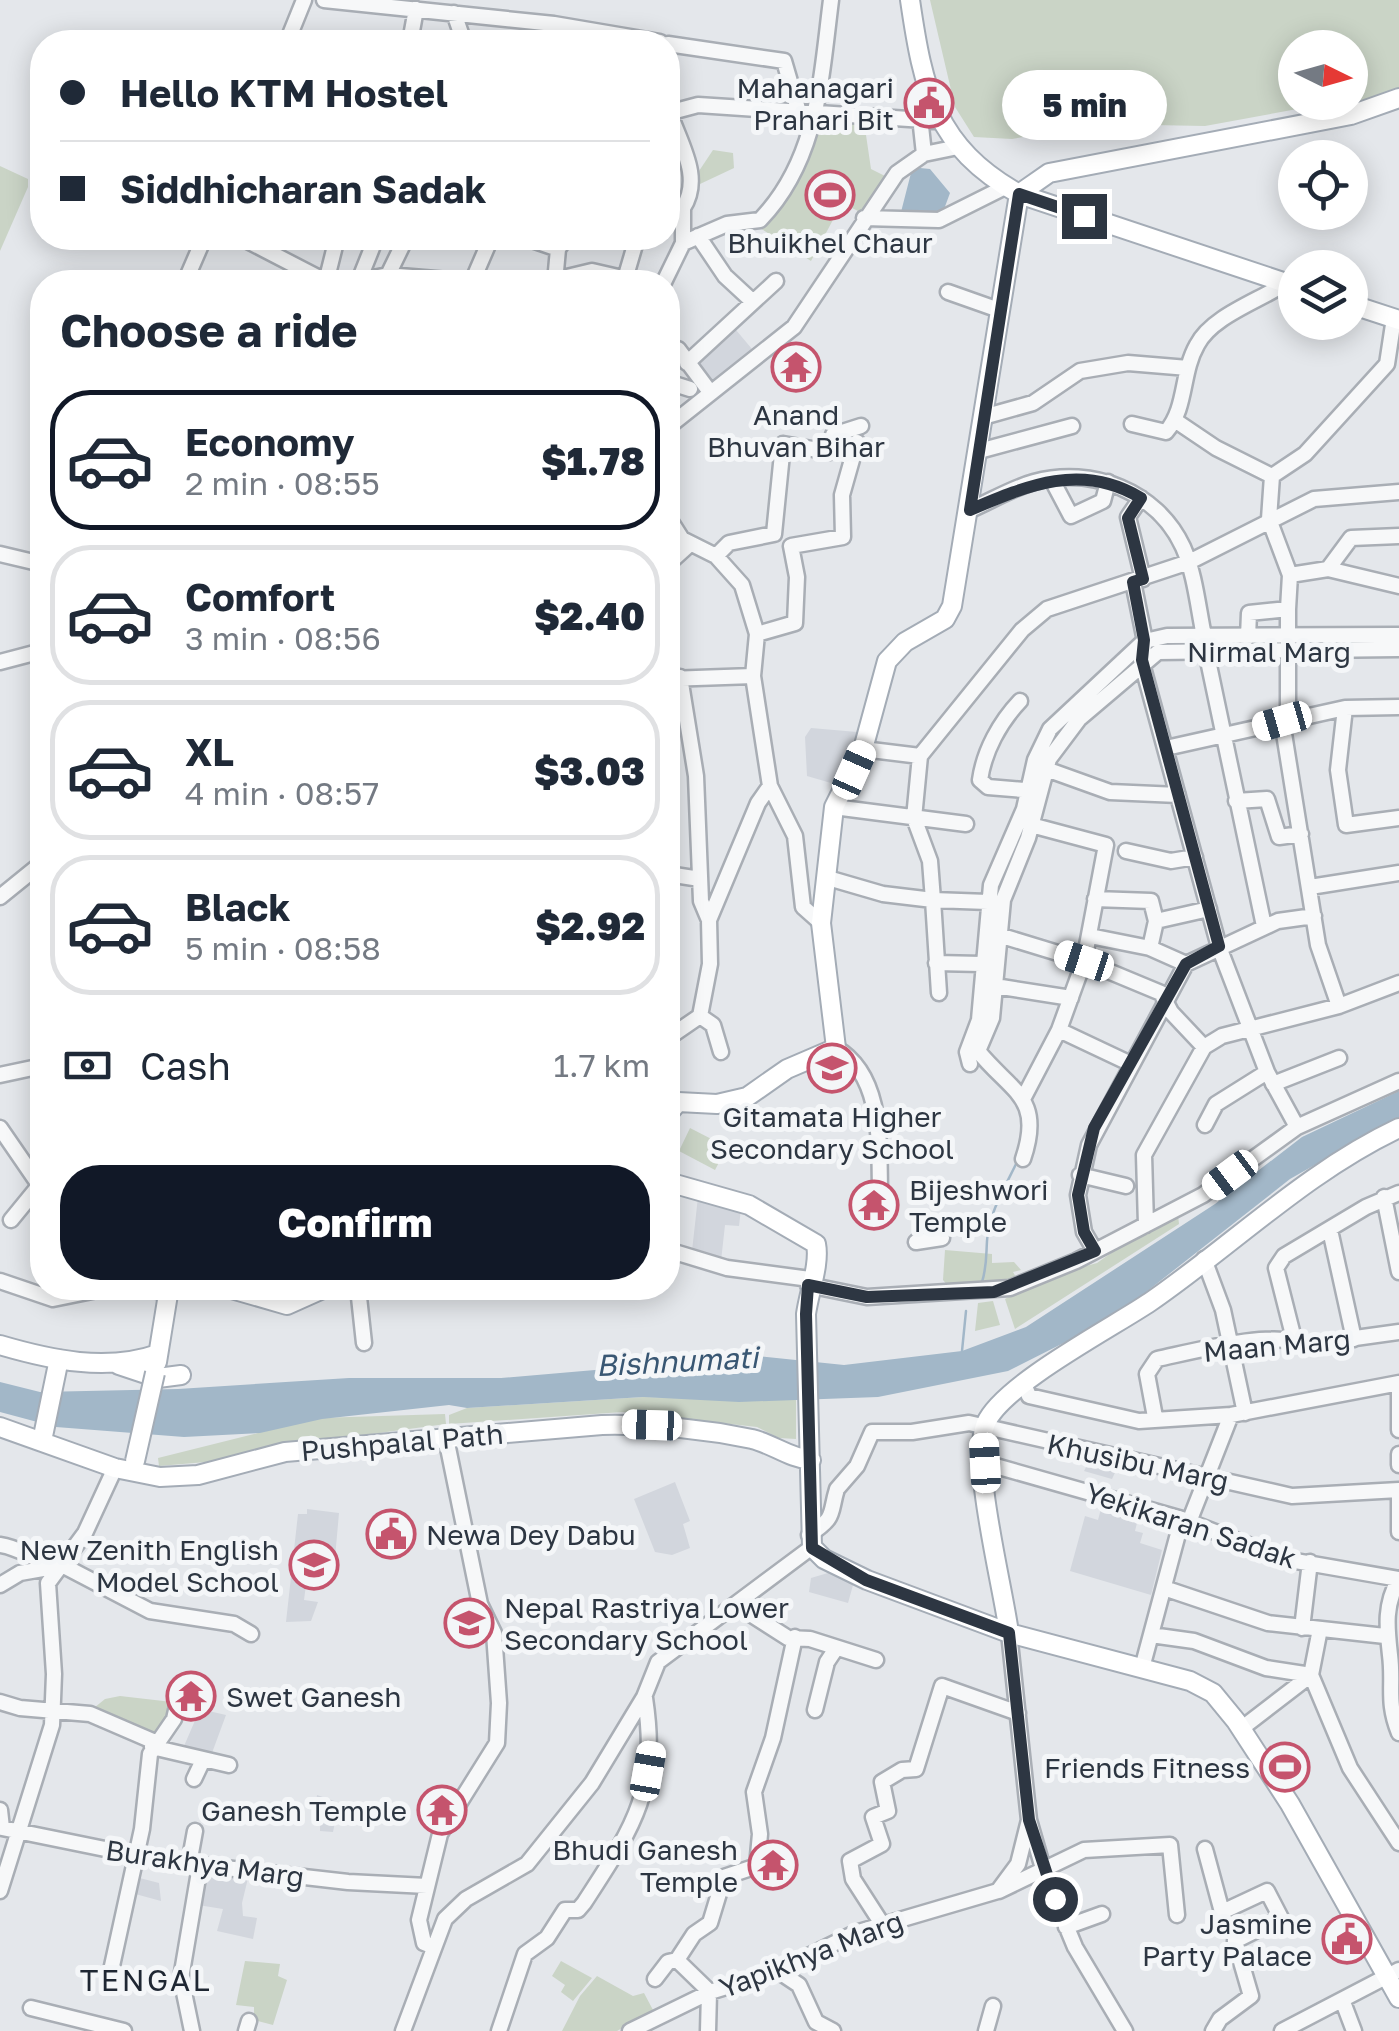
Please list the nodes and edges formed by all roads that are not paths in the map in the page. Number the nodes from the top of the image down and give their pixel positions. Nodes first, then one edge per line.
1 (304, 0) edge
2 (324, 0) edge
3 (831, 0) edge
4 (910, 0) edge
5 (416, 9) junction
6 (454, 13) junction
7 (294, 30) edge
8 (412, 30) edge
9 (460, 30) edge
10 (573, 30) edge
11 (680, 45) edge
12 (1399, 98) edge
13 (680, 108) edge
14 (798, 109) junction
15 (816, 110) junction
16 (920, 117) junction
17 (939, 121) junction
18 (680, 142) edge
19 (963, 151) junction
20 (924, 154) junction
21 (1012, 190) junction
22 (680, 201) edge
23 (864, 218) junction
24 (680, 230) edge
25 (698, 236) junction
26 (683, 243) junction
27 (680, 249) edge
28 (279, 250) edge
29 (308, 270) edge
30 (776, 280) dead end
31 (1278, 281) edge
32 (1278, 291) edge
33 (948, 292) dead end
34 (751, 300) junction
35 (999, 310) junction
36 (1368, 310) edge
37 (1397, 319) edge
38 (680, 352) edge
39 (687, 362) junction
40 (1188, 368) junction
41 (680, 386) edge
42 (690, 389) dead end
43 (710, 392) junction
44 (680, 417) edge
45 (983, 417) junction
46 (1176, 421) junction
47 (1132, 424) dead end
48 (861, 426) dead end
49 (1072, 426) dead end
50 (857, 442) dead end
51 (979, 451) junction
52 (1272, 476) junction
53 (1052, 480) junction
54 (1108, 482) junction
55 (1399, 492) edge
56 (1141, 498) junction
57 (970, 510) junction
58 (1269, 519) junction
59 (680, 532) edge
60 (774, 534) junction
61 (1399, 536) edge
62 (690, 544) junction
63 (791, 546) junction
64 (680, 553) edge
65 (0, 554) edge
66 (716, 556) junction
67 (30, 561) edge
68 (1189, 562) junction
69 (1328, 569) junction
70 (1290, 576) junction
71 (1138, 580) junction
72 (1399, 586) edge
73 (1288, 609) junction
74 (756, 634) junction
75 (1399, 636) edge
76 (1248, 637) junction
77 (1205, 644) junction
78 (1286, 646) junction
79 (1399, 648) edge
80 (1142, 651) junction
81 (30, 654) edge
82 (0, 662) edge
83 (752, 676) junction
84 (680, 678) edge
85 (1020, 701) dead end
86 (680, 705) edge
87 (1399, 707) edge
88 (1345, 708) junction
89 (1285, 720) junction
90 (1224, 737) junction
91 (1166, 748) junction
92 (863, 750) junction
93 (920, 756) junction
94 (1046, 769) junction
95 (770, 786) junction
96 (1033, 791) junction
97 (1178, 795) junction
98 (1236, 801) junction
99 (834, 806) junction
100 (914, 818) junction
101 (1399, 818) edge
102 (966, 824) dead end
103 (1032, 825) junction
104 (1301, 834) junction
105 (1126, 851) dead end
106 (1194, 857) junction
107 (30, 872) edge
108 (1399, 873) edge
109 (680, 876) edge
110 (700, 878) junction
111 (828, 878) junction
112 (1310, 887) junction
113 (0, 897) edge
114 (1095, 898) junction
115 (933, 900) junction
116 (988, 902) junction
117 (1209, 909) junction
118 (1314, 916) junction
119 (710, 920) junction
120 (1156, 922) junction
121 (821, 923) junction
122 (1264, 926) junction
123 (992, 933) junction
124 (1090, 936) junction
125 (1219, 946) junction
126 (1150, 948) junction
127 (1084, 961) junction
128 (936, 963) junction
129 (982, 964) junction
130 (1186, 964) junction
131 (1399, 983) edge
132 (995, 986) junction
133 (939, 994) dead end
134 (1070, 998) junction
135 (1166, 999) junction
136 (1339, 1006) junction
137 (700, 1016) junction
138 (1249, 1029) junction
139 (680, 1030) edge
140 (1059, 1030) junction
141 (1204, 1046) junction
142 (836, 1048) junction
143 (722, 1052) dead end
144 (1338, 1058) dead end
145 (970, 1064) dead end
146 (1131, 1064) junction
147 (30, 1069) edge
148 (0, 1075) edge
149 (1270, 1078) junction
150 (1399, 1081) edge
151 (1024, 1098) junction
152 (680, 1102) edge
153 (1205, 1126) dead end
154 (1297, 1127) junction
155 (0, 1128) edge
156 (1399, 1128) edge
157 (1023, 1159) dead end
158 (30, 1173) edge
159 (1080, 1175) junction
160 (680, 1185) edge
161 (1126, 1186) dead end
162 (880, 1190) dead end
163 (1392, 1195) edge
164 (30, 1199) edge
165 (1144, 1219) junction
166 (11, 1220) dead end
167 (1330, 1230) junction
168 (942, 1238) dead end
169 (916, 1242) dead end
170 (1095, 1251) junction
171 (680, 1254) edge
172 (1204, 1259) junction
173 (1399, 1272) edge
174 (0, 1281) edge
175 (809, 1282) junction
176 (30, 1291) edge
177 (166, 1300) edge
178 (270, 1300) edge
179 (298, 1300) edge
180 (359, 1300) edge
181 (1399, 1332) edge
182 (1294, 1339) junction
183 (1354, 1339) junction
184 (364, 1343) dead end
185 (0, 1345) edge
186 (1232, 1345) junction
187 (59, 1359) junction
188 (157, 1363) junction
189 (117, 1364) junction
190 (181, 1375) dead end
191 (1399, 1383) edge
192 (1024, 1384) junction
193 (1238, 1414) junction
194 (1156, 1417) junction
195 (0, 1427) edge
196 (984, 1428) junction
197 (1399, 1430) edge
198 (43, 1438) junction
199 (446, 1438) junction
200 (1399, 1454) edge
201 (810, 1460) junction
202 (985, 1463) junction
203 (1399, 1464) edge
204 (128, 1468) junction
205 (1210, 1477) junction
206 (1398, 1498) edge
207 (1186, 1520) junction
208 (1399, 1532) edge
209 (0, 1545) edge
210 (815, 1547) junction
211 (1310, 1562) junction
212 (60, 1564) junction
213 (1399, 1579) edge
214 (0, 1586) edge
215 (1164, 1588) junction
216 (738, 1606) junction
217 (1302, 1628) junction
218 (1320, 1628) junction
219 (1009, 1633) junction
220 (251, 1634) dead end
221 (1151, 1636) junction
222 (1385, 1636) junction
223 (796, 1637) junction
224 (835, 1650) junction
225 (1394, 1656) edge
226 (876, 1660) dead end
227 (1142, 1668) junction
228 (1310, 1675) junction
229 (182, 1684) dead end
230 (644, 1697) junction
231 (0, 1702) edge
232 (816, 1710) dead end
233 (53, 1711) junction
234 (1018, 1713) junction
235 (1395, 1713) edge
236 (1399, 1733) edge
237 (1244, 1734) junction
238 (153, 1745) junction
239 (203, 1760) junction
240 (229, 1766) dead end
241 (194, 1779) dead end
242 (0, 1810) edge
243 (1029, 1820) junction
244 (17, 1830) junction
245 (195, 1830) dead end
246 (1399, 1843) edge
247 (1205, 1849) dead end
248 (136, 1857) junction
249 (194, 1865) junction
250 (1044, 1872) junction
251 (427, 1886) junction
252 (0, 1891) edge
253 (998, 1891) junction
254 (1102, 1914) dead end
255 (1177, 1916) dead end
256 (882, 1924) junction
257 (1066, 1927) junction
258 (434, 1948) junction
259 (677, 1960) junction
260 (778, 1971) junction
261 (1393, 1973) edge
262 (110, 1974) dead end
263 (656, 1979) dead end
264 (710, 1993) junction
265 (1399, 1998) edge
266 (1343, 2002) junction
267 (993, 2006) dead end
268 (30, 2008) dead end
269 (124, 2031) edge
270 (192, 2031) edge
271 (403, 2031) edge
272 (499, 2031) edge
273 (630, 2031) edge
274 (708, 2031) edge
275 (833, 2031) edge
276 (986, 2031) edge
277 (1125, 2031) edge
278 (1213, 2031) edge
279 (1282, 2031) edge
280 (1354, 2031) edge

1 - 7 street
2 - 5 street
3 - 15 street
4 - 17 main road
5 - 6 street
5 - 8 street
6 - 9 street
6 - 10 street
11 - 14 street
12 - 21 main road
13 - 14 street
14 - 15 street
15 - 16 street
15 - 25 street
16 - 17 street
16 - 20 street
17 - 19 main road
18 - 22 street
19 - 20 street
19 - 21 main road
20 - 23 street
21 - 23 street
21 - 31 main road
21 - 35 main road
23 - 43 street
24 - 26 street
25 - 26 street
25 - 34 street
26 - 27 street
28 - 29 street
30 - 34 street
32 - 40 street
33 - 35 street
34 - 39 street
35 - 45 main road
36 - 37 main road
37 - 52 street
38 - 39 street
39 - 43 street
40 - 45 street
40 - 46 street
41 - 42 street
43 - 44 street
45 - 51 main road
46 - 47 street
46 - 52 street
48 - 60 street
49 - 51 street
50 - 63 street
51 - 57 main road
52 - 58 street
53 - 54 street
53 - 54 street
53 - 57 street
54 - 56 street
55 - 58 street
56 - 68 street
56 - 71 street
57 - 92 main road
58 - 68 street
58 - 70 street
59 - 62 street
60 - 63 street
60 - 66 street
61 - 69 street
62 - 64 street
62 - 66 street
63 - 74 street
65 - 67 street
66 - 74 street
68 - 71 street
68 - 77 street
69 - 70 street
69 - 72 street
70 - 73 street
71 - 80 street
71 - 93 street
73 - 76 street
73 - 78 street
74 - 83 street
75 - 78 street
76 - 77 street
76 - 78 street
77 - 78 street, Nirmal Marg
77 - 80 street
77 - 80 street, Nirmal Marg
77 - 90 street
78 - 79 street, Nirmal Marg
78 - 89 street
80 - 91 street
80 - 94 street
80 - 96 street
81 - 82 street
83 - 84 street
83 - 95 street
85 - 96 street
86 - 110 street
87 - 88 street
88 - 89 street
88 - 101 street
89 - 90 street
89 - 104 street
90 - 91 street
90 - 98 street
91 - 97 street
92 - 93 street
92 - 99 main road
93 - 100 street
94 - 96 street
94 - 97 street
95 - 119 street
95 - 121 street
96 - 103 street
96 - 116 street
97 - 106 street
98 - 104 street
98 - 122 street
99 - 100 street
99 - 111 main road
100 - 102 street
100 - 115 street
103 - 114 street
103 - 123 street
104 - 112 street
105 - 106 street
106 - 117 street
107 - 113 street
108 - 112 street
109 - 110 street
110 - 119 street
111 - 115 street
111 - 121 main road
112 - 118 street
114 - 120 street
114 - 124 street
115 - 116 street
115 - 128 street
116 - 123 street
117 - 120 street
117 - 125 street
118 - 122 street
118 - 136 street
119 - 137 street
120 - 126 street
121 - 142 main road
122 - 125 street
123 - 127 street
123 - 129 street
123 - 132 street
124 - 126 street
124 - 127 street
125 - 130 street
125 - 138 street
126 - 130 street
127 - 134 street
127 - 135 street
128 - 129 street
128 - 133 street
129 - 145 street
130 - 135 street
131 - 136 street
132 - 134 street
132 - 151 street
134 - 140 street
135 - 141 street
135 - 146 street
136 - 138 street
137 - 139 street
137 - 143 street
138 - 141 street
138 - 149 street
140 - 146 street
140 - 151 street
141 - 165 street
142 - 152 main road
142 - 162 street
144 - 149 street
146 - 159 street
147 - 148 street
149 - 153 street
149 - 154 street
150 - 154 street
151 - 157 street
154 - 165 street
155 - 158 street
156 - 172 main road
159 - 161 street
159 - 170 street
160 - 175 main road
163 - 167 street
163 - 173 street
164 - 166 street
165 - 170 street
167 - 182 street
167 - 183 street
168 - 169 street
170 - 175 street
171 - 175 street
172 - 186 street
172 - 192 main road
174 - 176 street
175 - 201 main road
177 - 188 main road
178 - 179 main road
180 - 184 street
181 - 183 street, Maan Marg
182 - 183 street, Maan Marg
182 - 186 street, Maan Marg
185 - 187 main road
186 - 193 street
186 - 194 street, Maan Marg
187 - 189 main road
187 - 198 main road
188 - 189 main road
188 - 204 main road, bridge
189 - 190 main road
191 - 193 street
191 - 197 street
192 - 194 street
192 - 196 main road
193 - 194 street
193 - 205 street
195 - 198 main road, Pushpalal Path
196 - 202 main road
196 - 205 street, Khusibu Marg
196 - 210 street, Khusibu Marg
198 - 204 main road, Pushpalal Path
199 - 201 main road, Pushpalal Path
199 - 204 main road, Pushpalal Path
199 - 251 street
200 - 203 street
201 - 210 main road
202 - 207 street, Yekikaran Sadak
202 - 219 main road
204 - 212 street
205 - 206 street, Khusibu Marg
205 - 207 street
206 - 208 street
207 - 211 street, Yekikaran Sadak
207 - 215 street
209 - 212 street
210 - 216 street
210 - 219 main road
211 - 213 street, Yekikaran Sadak
211 - 217 street
212 - 214 street
212 - 220 street
212 - 233 street
213 - 222 street
215 - 217 street
215 - 221 street
216 - 223 street
216 - 230 street
217 - 218 street
218 - 222 street
218 - 228 street
219 - 227 main road
219 - 234 street
221 - 227 street
221 - 228 street
222 - 225 street
223 - 224 street
223 - 259 street
224 - 226 street
224 - 232 street
225 - 235 street
227 - 237 main road
228 - 237 street
228 - 246 street
229 - 238 street
230 - 258 street
230 - 272 street
231 - 233 street
233 - 238 street
233 - 244 street
234 - 243 street
234 - 256 street
235 - 236 street
237 - 261 main road
238 - 239 street
238 - 248 street
239 - 240 street
239 - 241 street
242 - 244 street
243 - 250 street
243 - 253 street
244 - 248 street, Burakhya Marg
244 - 252 street
245 - 249 street
247 - 278 street
248 - 249 street, Burakhya Marg
248 - 262 street
249 - 251 street, Burakhya Marg
249 - 270 street
250 - 253 street, Yapikhya Marg
250 - 255 street, Yapikhya Marg
250 - 257 street
251 - 258 street
253 - 256 street, Yapikhya Marg
254 - 257 street
256 - 260 street, Yapikhya Marg
257 - 277 street
258 - 271 street
259 - 263 street
259 - 264 street
260 - 264 street, Yapikhya Marg
260 - 275 street
261 - 265 main road
261 - 266 street
264 - 273 street, Yapikhya Marg
264 - 274 street
266 - 279 street
266 - 280 street
267 - 276 street
268 - 269 street

